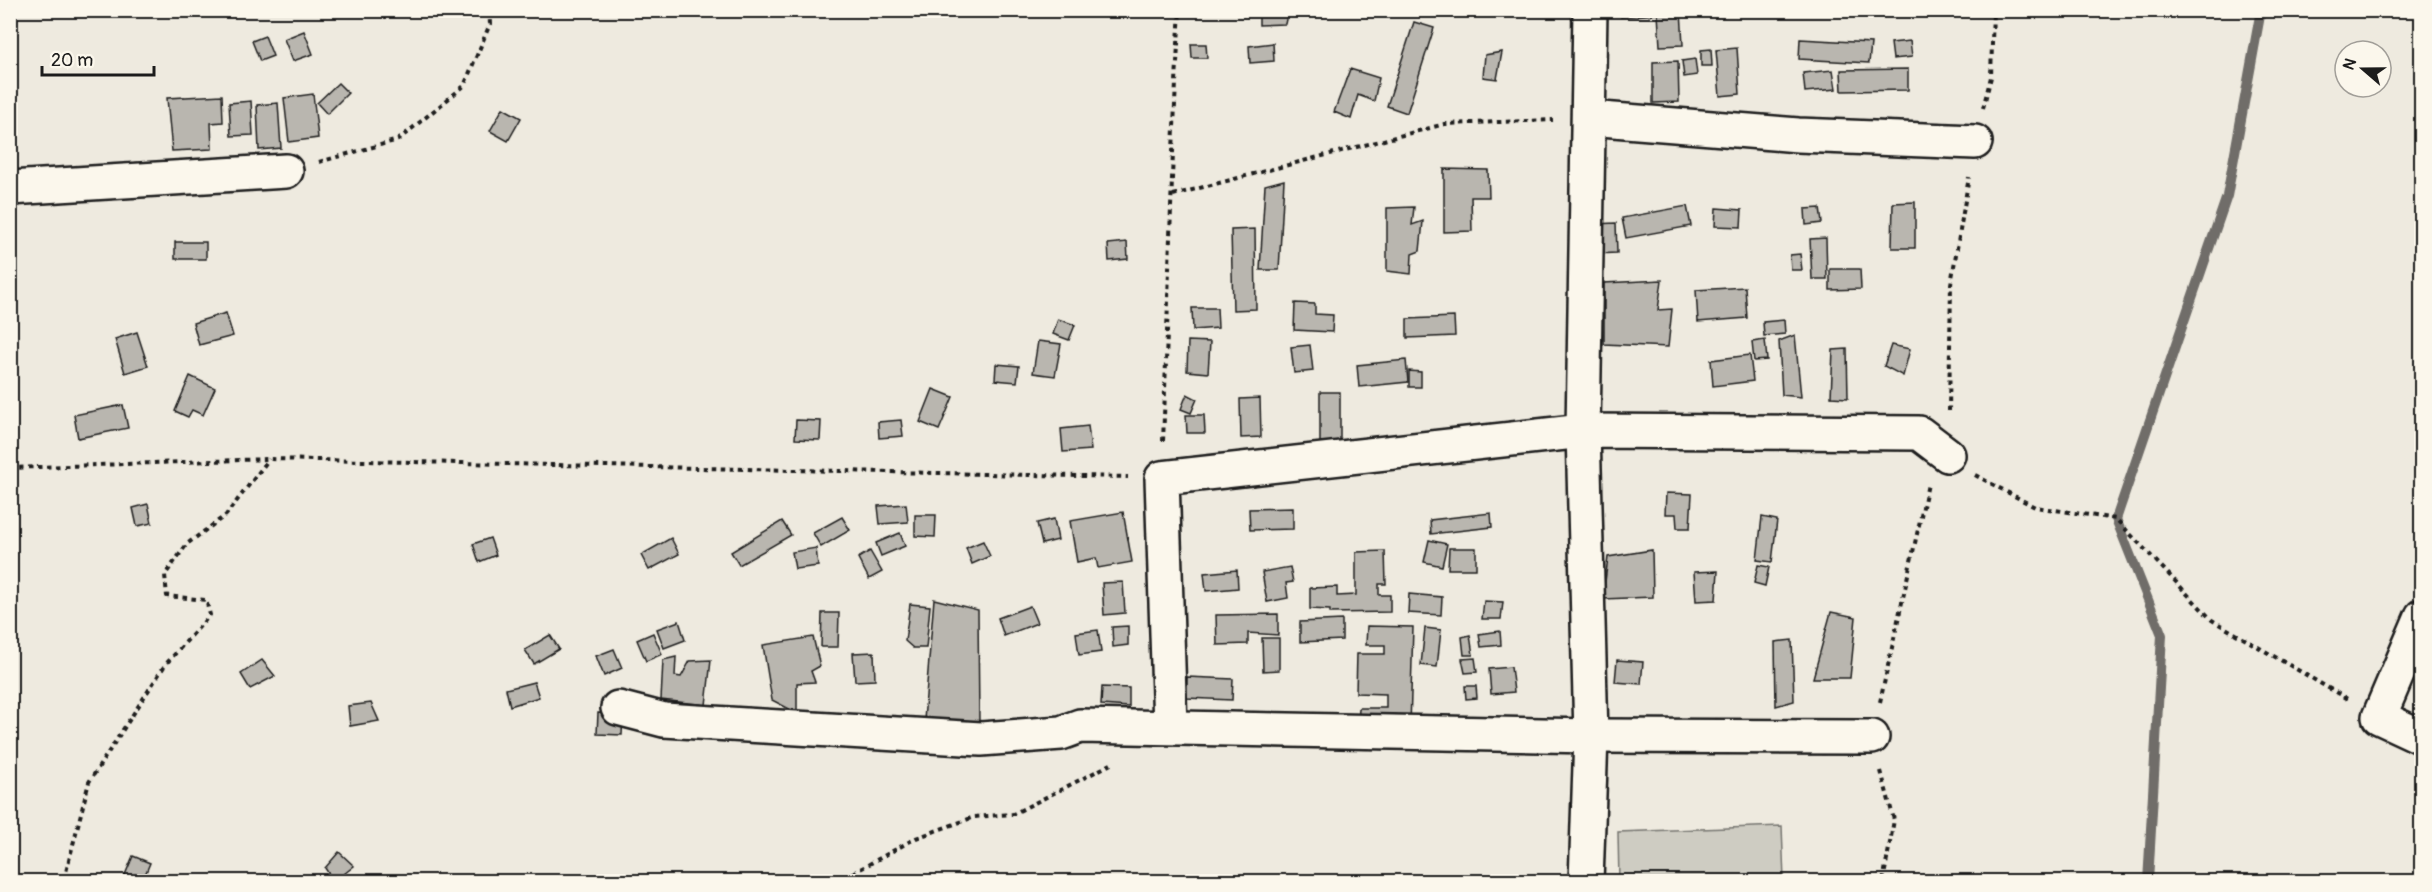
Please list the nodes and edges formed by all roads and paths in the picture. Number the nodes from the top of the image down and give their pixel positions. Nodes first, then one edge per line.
1 (489, 10) edge
2 (1180, 10) edge
3 (1590, 10) edge
4 (1993, 10) edge
5 (1589, 118) junction
6 (1975, 142) junction
7 (286, 171) joint
8 (10, 188) edge
9 (1173, 195) junction
10 (1583, 431) junction
11 (1948, 455) junction
12 (269, 459) junction
13 (10, 468) edge
14 (1162, 478) junction
15 (2421, 616) edge
16 (618, 708) dead end
17 (2379, 717) junction
18 (1170, 727) junction
19 (1591, 736) junction
20 (1872, 737) junction
21 (2421, 737) edge
22 (1121, 757) dead end
23 (54, 882) edge
24 (837, 882) edge
25 (1586, 882) edge
26 (1883, 882) edge

1 - 7 path
2 - 9 path
3 - 5 street
4 - 6 path
5 - 6 street
5 - 9 path
5 - 10 street
6 - 11 path
7 - 8 street
9 - 14 path
10 - 11 street
10 - 14 street
10 - 19 street
11 - 17 path
11 - 20 path
12 - 13 path
12 - 14 path
12 - 23 path
14 - 18 street
15 - 17 street
16 - 18 street
17 - 21 street
18 - 19 street
19 - 20 street
19 - 25 street
20 - 26 path
22 - 24 path

